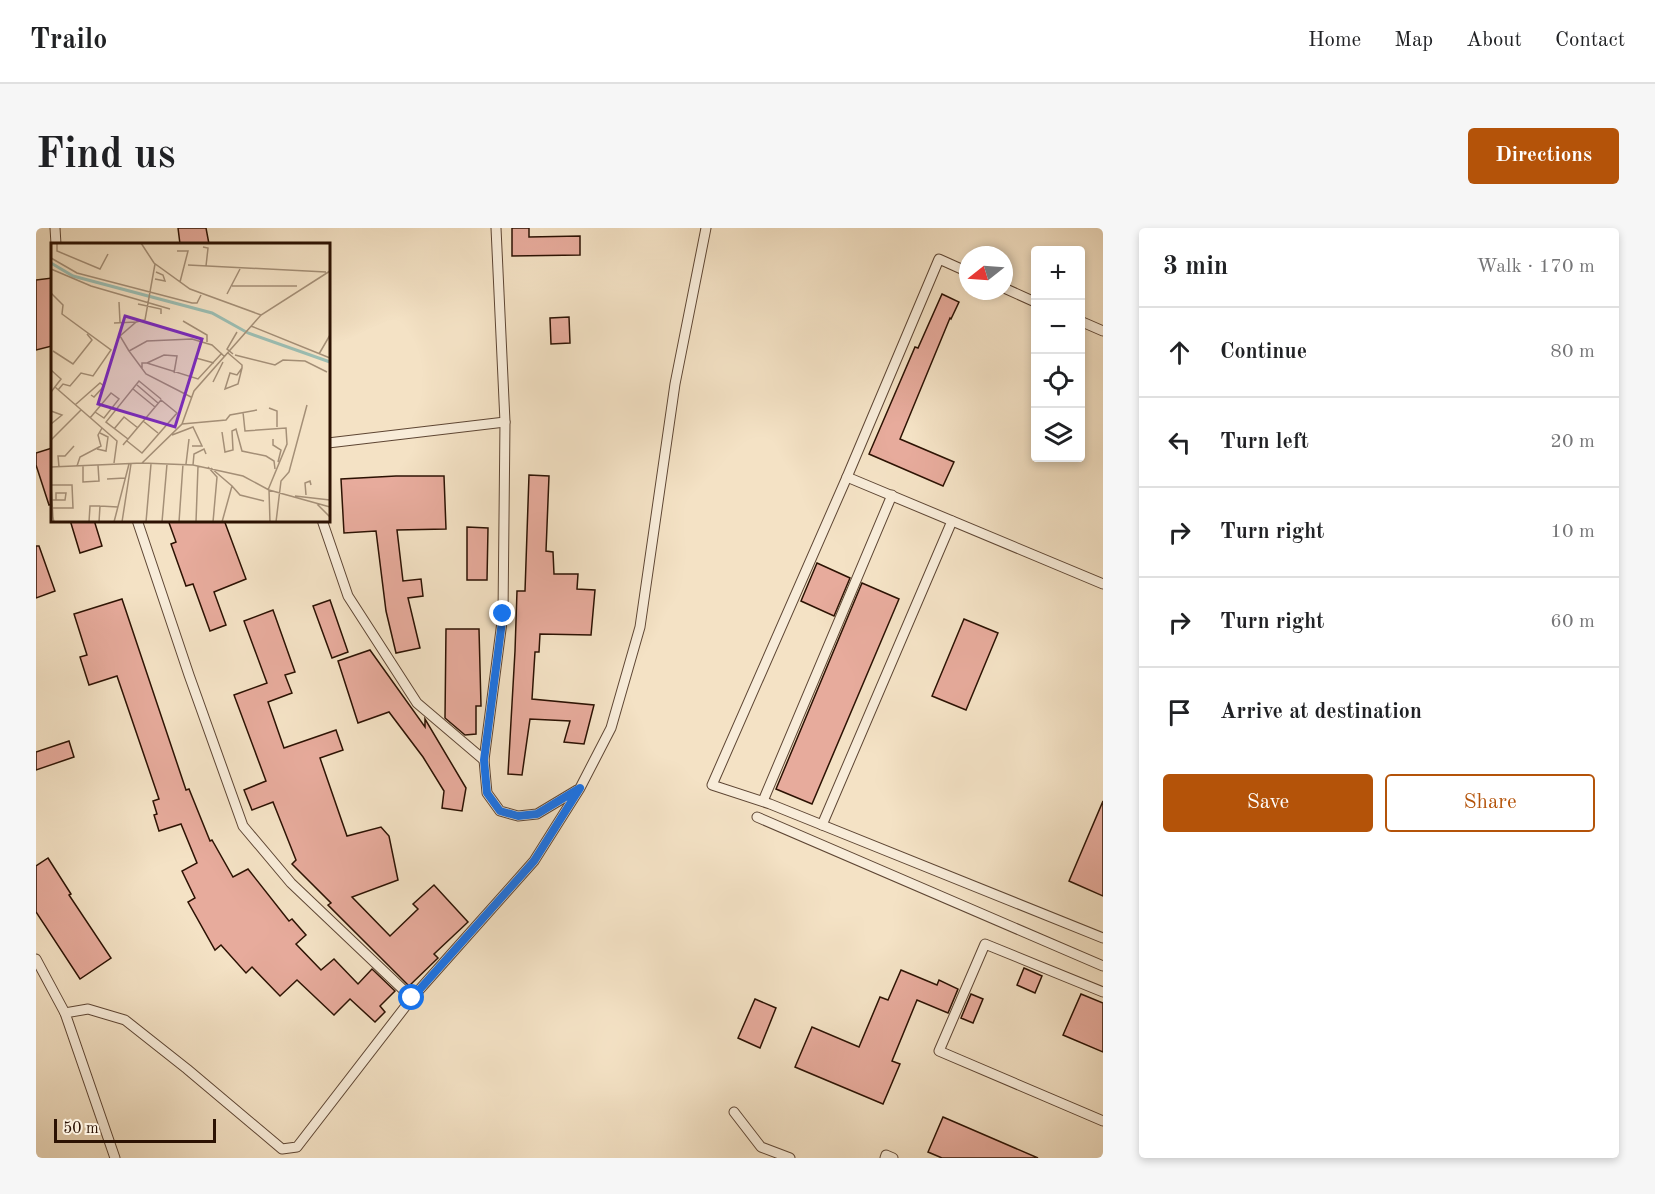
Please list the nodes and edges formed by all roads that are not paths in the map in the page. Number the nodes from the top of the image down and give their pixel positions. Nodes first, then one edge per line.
1 (55, 228) edge
2 (496, 228) edge
3 (706, 228) edge
4 (56, 243) edge
5 (959, 268) edge
6 (1013, 292) edge
7 (1031, 300) edge
8 (1085, 323) edge
9 (1103, 331) edge
10 (505, 422) junction
11 (330, 443) edge
12 (847, 477) junction
13 (892, 495) junction
14 (952, 521) junction
15 (137, 522) edge
16 (323, 522) edge
17 (1103, 584) edge
18 (484, 760) junction
19 (580, 788) junction
20 (763, 801) junction
21 (757, 817) dead end
22 (822, 825) junction
23 (1103, 938) edge
24 (36, 959) edge
25 (1103, 966) edge
26 (1103, 992) edge
27 (412, 998) junction
28 (65, 1014) junction
29 (734, 1112) dead end
30 (1103, 1120) edge
31 (115, 1158) edge
32 (790, 1158) edge
33 (885, 1158) edge
34 (893, 1158) edge

1 - 4 lane
2 - 10 lane
3 - 19 lane
5 - 12 lane
6 - 7 lane
8 - 9 lane
10 - 11 lane
10 - 18 lane
12 - 13 lane
12 - 20 lane
13 - 14 lane
13 - 20 lane
14 - 17 lane
14 - 22 lane
15 - 27 lane
16 - 18 lane
18 - 19 lane
19 - 27 lane
20 - 22 lane
21 - 25 lane
22 - 23 lane
24 - 28 lane
26 - 30 lane
27 - 28 lane
28 - 31 lane
29 - 32 lane
33 - 34 lane

